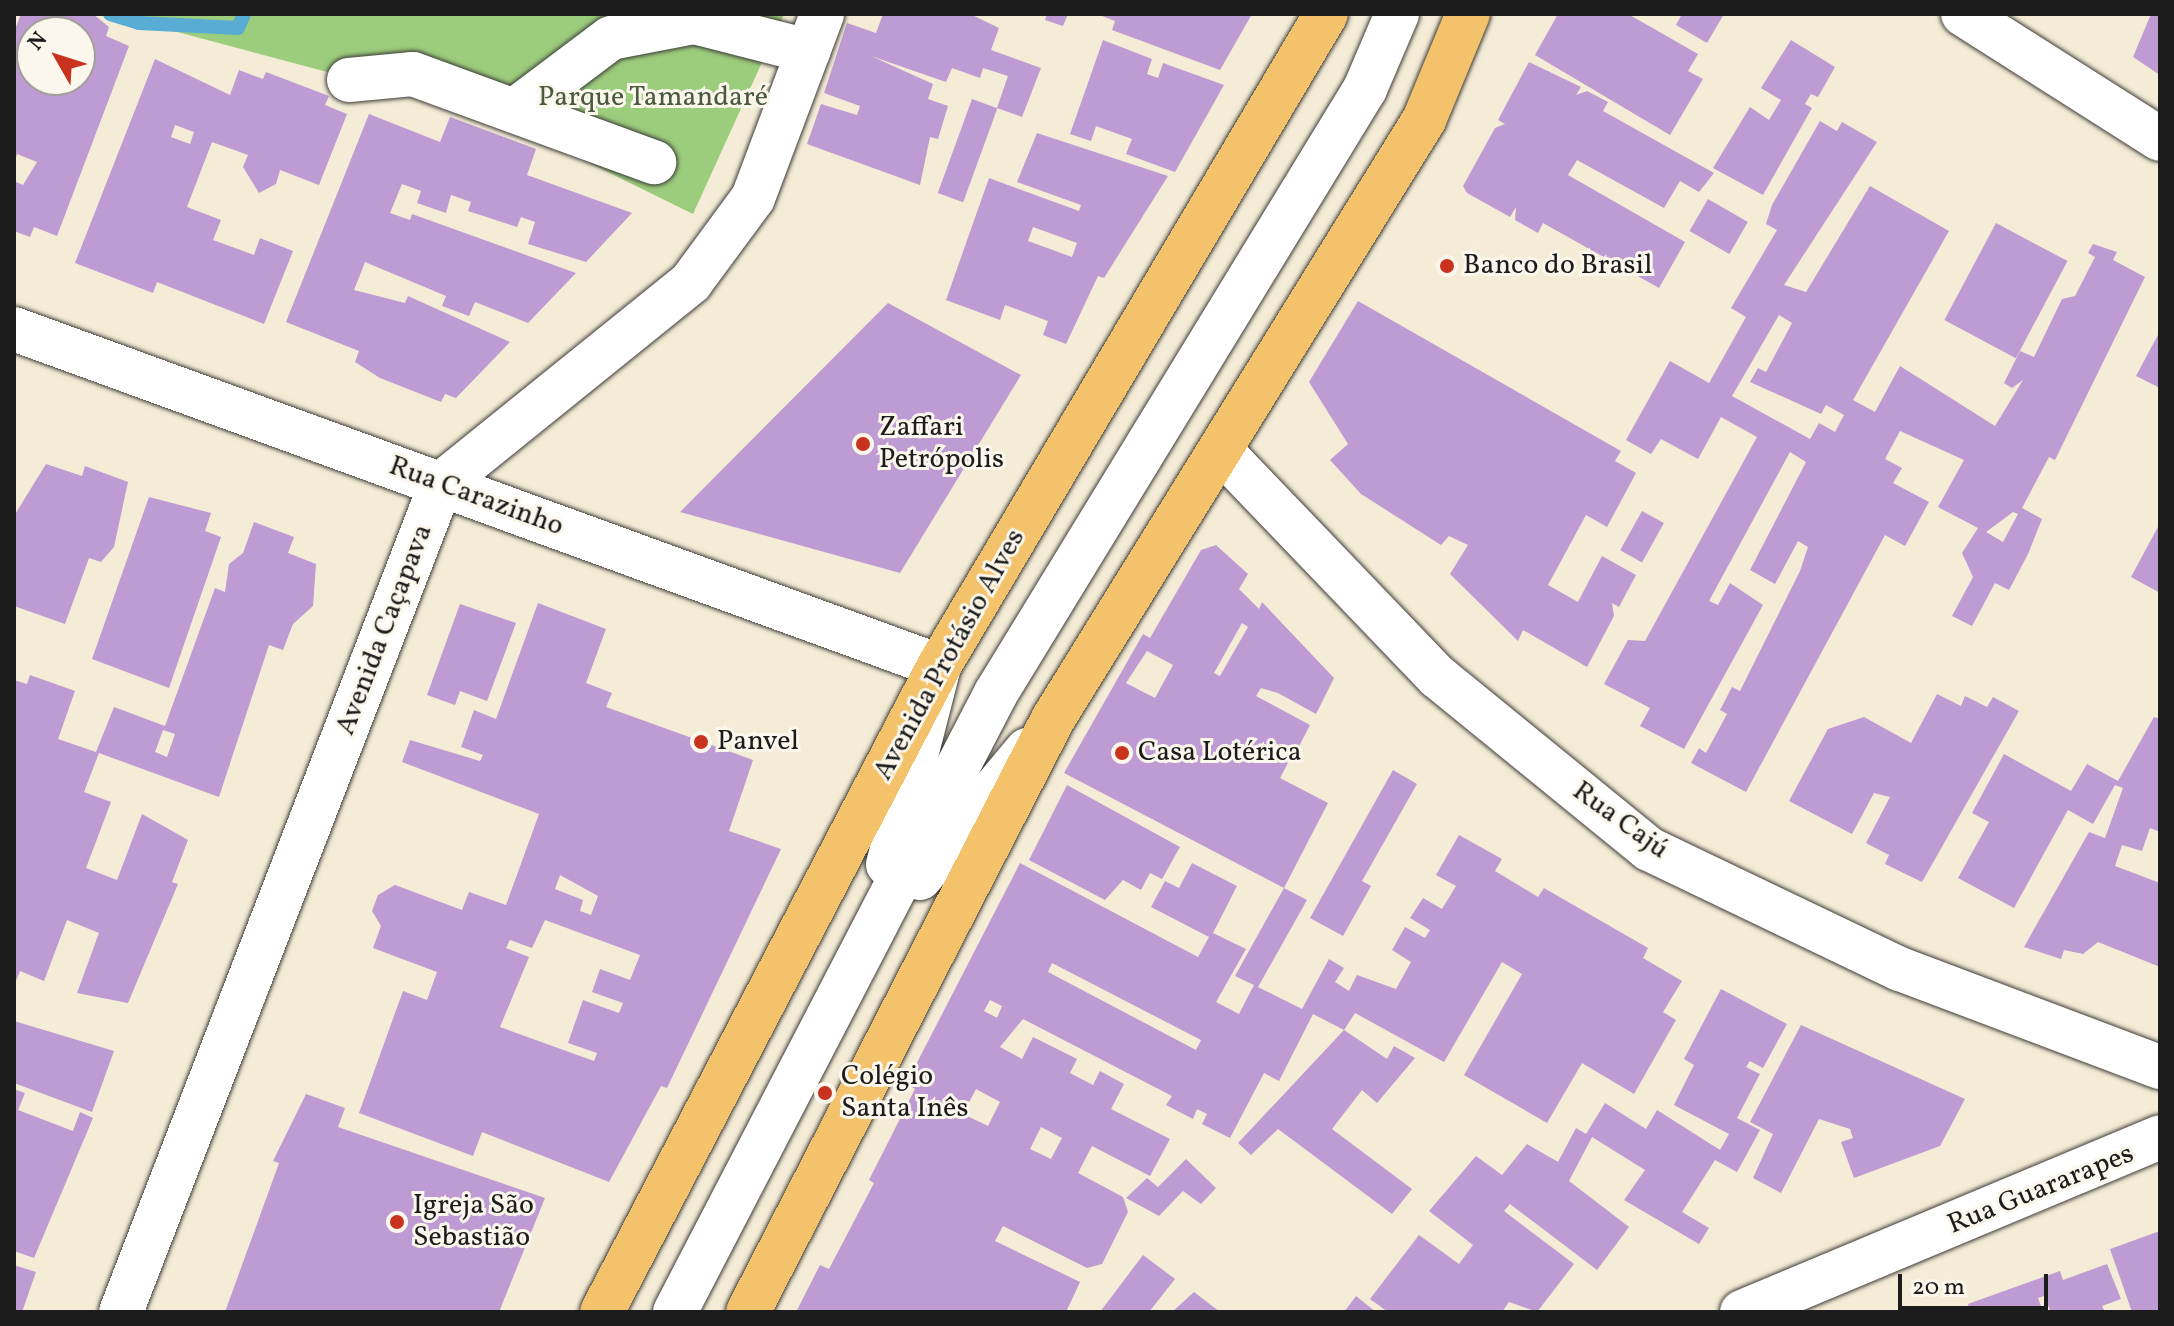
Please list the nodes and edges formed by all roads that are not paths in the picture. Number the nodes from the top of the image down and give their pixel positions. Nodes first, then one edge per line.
1 (1326, 14) edge
2 (1397, 14) edge
3 (1468, 14) edge
4 (1963, 14) edge
5 (815, 32) edge
6 (349, 80) dead end
7 (515, 110) junction
8 (2160, 139) edge
9 (654, 162) dead end
10 (14, 329) edge
11 (1220, 450) junction
12 (441, 484) junction
13 (939, 666) junction
14 (1053, 719) junction
15 (869, 939) junction
16 (2160, 1067) edge
17 (2160, 1137) edge
18 (121, 1312) edge
19 (602, 1312) edge
20 (675, 1312) edge
21 (748, 1312) edge
22 (1742, 1312) edge

1 - 13 main road, Avenida Protásio Alves
2 - 15 street
3 - 11 main road
4 - 8 street
5 - 7 street
5 - 12 street, Avenida Caçapava
6 - 7 street
7 - 9 street
10 - 12 street, Rua Carazinho
11 - 14 main road
11 - 16 street, Rua Cajú
12 - 13 street, Rua Carazinho
12 - 18 street, Avenida Caçapava
13 - 15 street
13 - 19 main road, Avenida Protásio Alves
14 - 15 street
14 - 21 main road
15 - 20 street
17 - 22 street, Rua Guararapes

